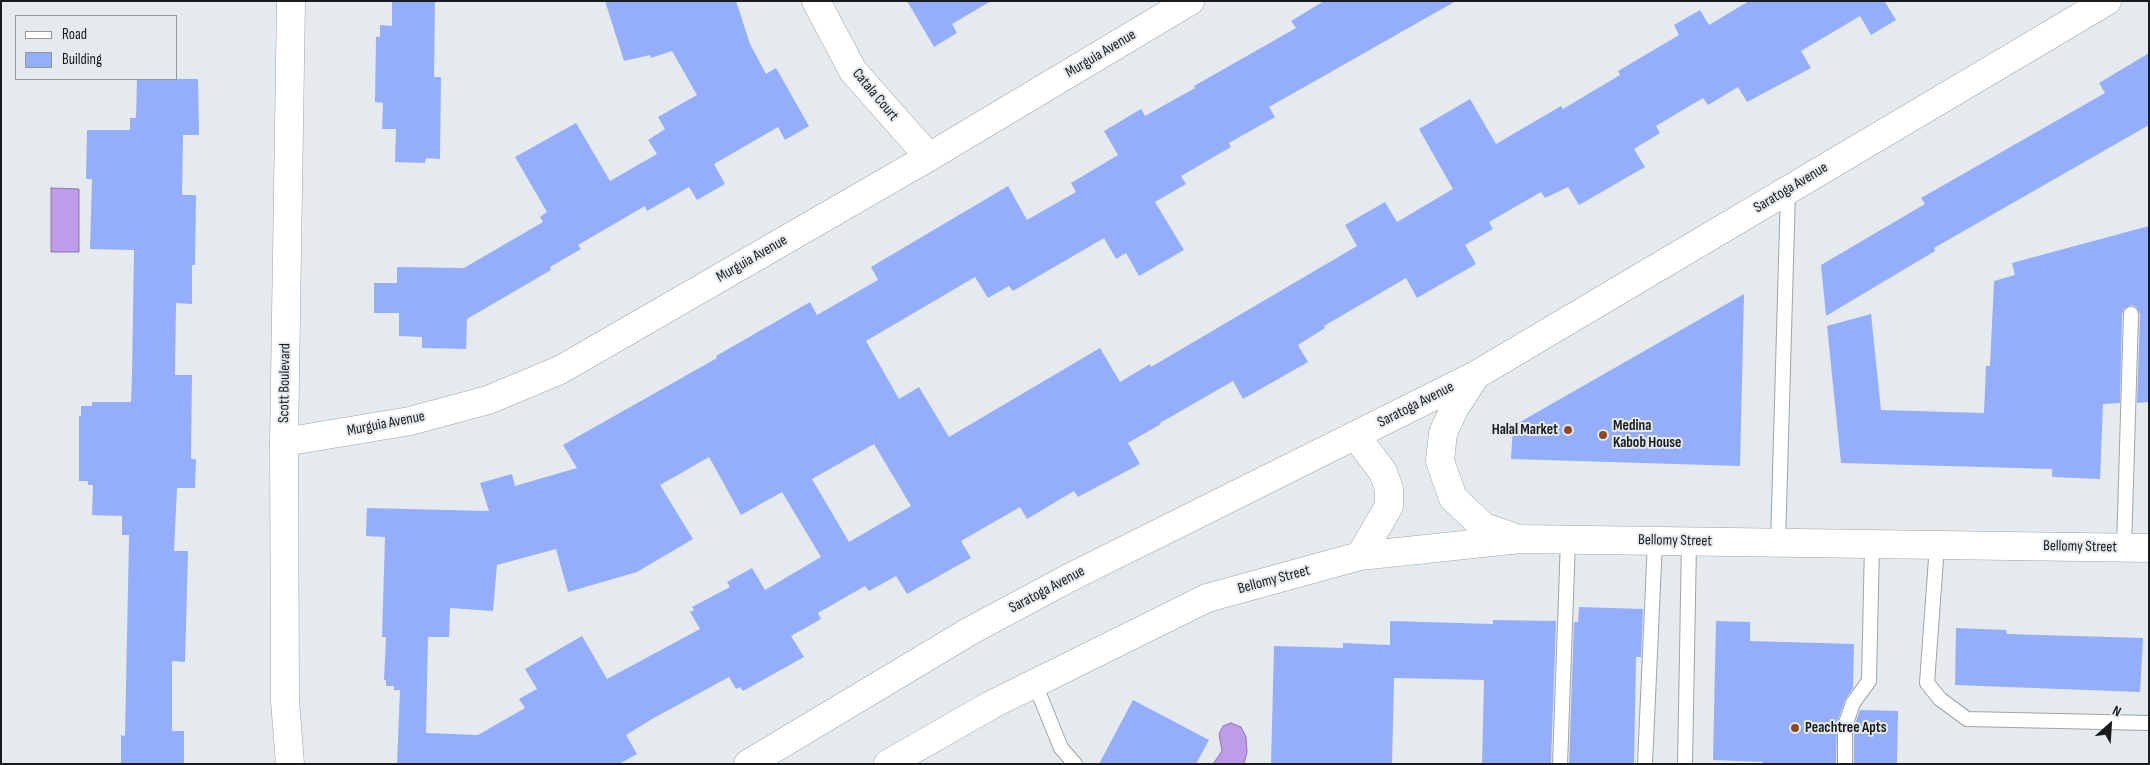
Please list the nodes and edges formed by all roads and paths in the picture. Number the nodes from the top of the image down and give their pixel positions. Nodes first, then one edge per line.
1 (291, 1) edge
2 (816, 1) edge
3 (1190, 1) edge
4 (2107, 1) edge
5 (929, 157) junction
6 (1788, 191) junction
7 (2131, 314) dead end
8 (1476, 375) junction
9 (1356, 436) junction
10 (284, 442) junction
11 (1520, 539) junction
12 (1568, 540) junction
13 (1655, 541) junction
14 (1689, 542) junction
15 (1778, 543) junction
16 (1872, 544) junction
17 (1937, 545) junction
18 (2136, 548) edge
19 (1360, 556) junction
20 (1035, 684) junction
21 (2149, 723) edge
22 (290, 764) edge
23 (748, 764) edge
24 (888, 764) edge
25 (1075, 764) edge
26 (1560, 764) edge
27 (1645, 764) edge
28 (1685, 764) edge
29 (1845, 764) edge

1 - 10 main road, Scott Boulevard
2 - 5 main road, Catala Court
3 - 5 main road, Murguia Avenue
4 - 6 main road, Saratoga Avenue
5 - 10 main road, Murguia Avenue
6 - 8 main road, Saratoga Avenue
6 - 15 lane
7 - 18 lane
8 - 9 main road, Saratoga Avenue
8 - 11 main road, Saratoga Avenue
9 - 19 main road
9 - 23 main road, Saratoga Avenue
10 - 22 main road, Scott Boulevard
11 - 12 main road, Bellomy Street
11 - 19 main road, Bellomy Street
12 - 13 main road, Bellomy Street
12 - 26 lane
13 - 14 main road, Bellomy Street
13 - 27 lane
14 - 15 main road, Bellomy Street
14 - 28 lane
15 - 16 main road, Bellomy Street
16 - 17 main road, Bellomy Street
16 - 29 lane
17 - 18 main road, Bellomy Street
17 - 21 lane
19 - 20 main road, Bellomy Street
20 - 24 main road
20 - 25 lane

